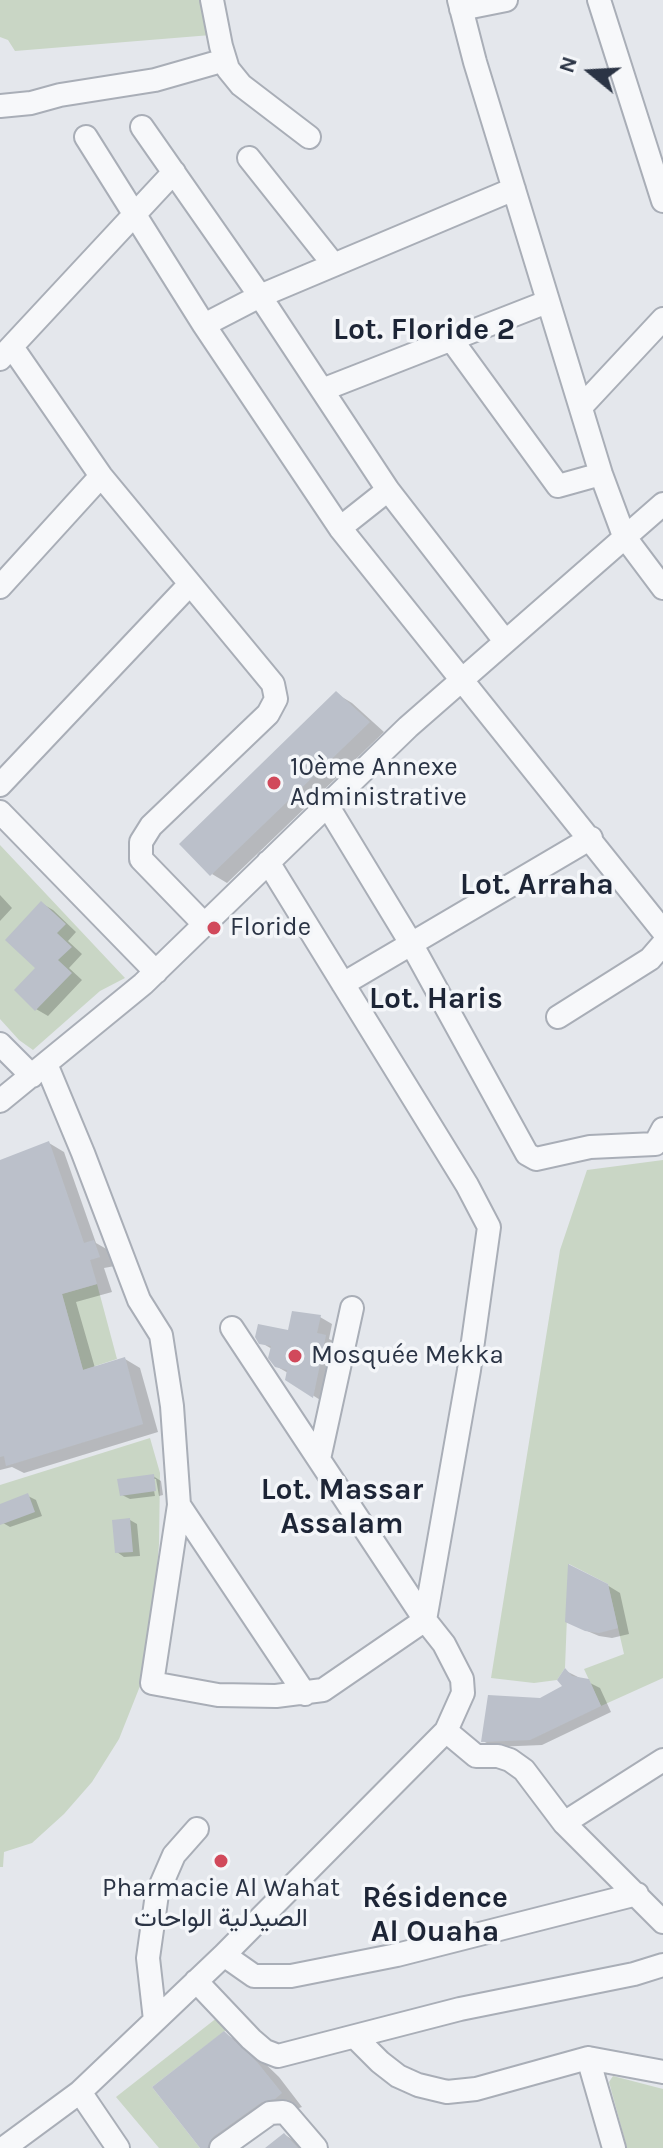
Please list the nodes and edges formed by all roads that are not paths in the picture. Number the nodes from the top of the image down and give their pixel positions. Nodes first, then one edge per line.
1 (212, 0) edge
2 (506, 0) edge
3 (599, 0) edge
4 (460, 4) edge
5 (225, 60) junction
6 (0, 106) edge
7 (142, 127) dead end
8 (86, 137) dead end
9 (309, 137) dead end
10 (249, 158) dead end
11 (174, 172) junction
12 (514, 189) junction
13 (663, 201) edge
14 (134, 215) junction
15 (334, 265) junction
16 (260, 296) junction
17 (547, 302) junction
18 (663, 319) edge
19 (204, 325) junction
20 (451, 339) junction
21 (6, 353) edge
22 (322, 390) junction
23 (581, 407) junction
24 (601, 474) junction
25 (101, 476) junction
26 (388, 490) junction
27 (663, 504) edge
28 (340, 528) junction
29 (624, 536) junction
30 (190, 584) junction
31 (0, 587) edge
32 (663, 588) edge
33 (505, 641) junction
34 (460, 681) junction
35 (0, 785) edge
36 (327, 805) junction
37 (0, 812) edge
38 (591, 838) junction
39 (268, 862) junction
40 (204, 924) junction
41 (663, 931) edge
42 (663, 944) edge
43 (412, 945) junction
44 (156, 972) junction
45 (343, 984) junction
46 (558, 1017) dead end
47 (0, 1044) edge
48 (19, 1081) edge
49 (663, 1129) edge
50 (352, 1308) dead end
51 (232, 1328) dead end
52 (319, 1459) junction
53 (179, 1505) junction
54 (425, 1620) junction
55 (305, 1694) junction
56 (446, 1731) junction
57 (662, 1762) edge
58 (564, 1823) junction
59 (197, 1829) dead end
60 (637, 1894) junction
61 (663, 1922) edge
62 (224, 1955) junction
63 (663, 1965) edge
64 (196, 1981) junction
65 (155, 2020) junction
66 (355, 2037) junction
67 (588, 2058) junction
68 (663, 2072) edge
69 (80, 2092) junction
70 (4, 2148) edge
71 (118, 2148) edge
72 (221, 2148) edge
73 (316, 2148) edge
74 (614, 2148) edge

1 - 5 street
2 - 4 street
3 - 13 street
4 - 12 street
5 - 6 street
5 - 9 street
7 - 11 street
8 - 14 street
10 - 15 street
11 - 14 street
11 - 16 street
12 - 15 street
12 - 17 street
14 - 19 street
14 - 21 street
15 - 16 street
16 - 19 street
16 - 22 street
17 - 20 street
17 - 23 street
18 - 23 street
19 - 28 street
20 - 22 street
20 - 24 street
21 - 25 street
22 - 26 street
23 - 24 street
24 - 29 street
25 - 30 street
25 - 31 street
26 - 28 street
26 - 33 street
27 - 29 street
28 - 34 street
29 - 32 street
29 - 33 street
30 - 35 street
30 - 40 street
33 - 34 street
34 - 36 street
34 - 38 street
36 - 39 street
36 - 43 street
37 - 44 street
38 - 41 street
38 - 43 street
39 - 40 street
39 - 45 street
40 - 44 street
42 - 46 street
43 - 45 street
43 - 49 street
44 - 48 street
45 - 54 street
47 - 48 street
48 - 53 street
50 - 52 street
51 - 52 street
52 - 54 street
53 - 55 street
53 - 55 street
54 - 55 street
54 - 56 street
56 - 58 street
56 - 62 street
57 - 58 street
58 - 60 street
59 - 65 street
60 - 61 street
60 - 62 street
62 - 64 street
63 - 66 street
64 - 65 street
64 - 66 street
65 - 69 street
66 - 67 street
67 - 68 street
67 - 74 street
69 - 70 street
69 - 71 street
72 - 73 street

